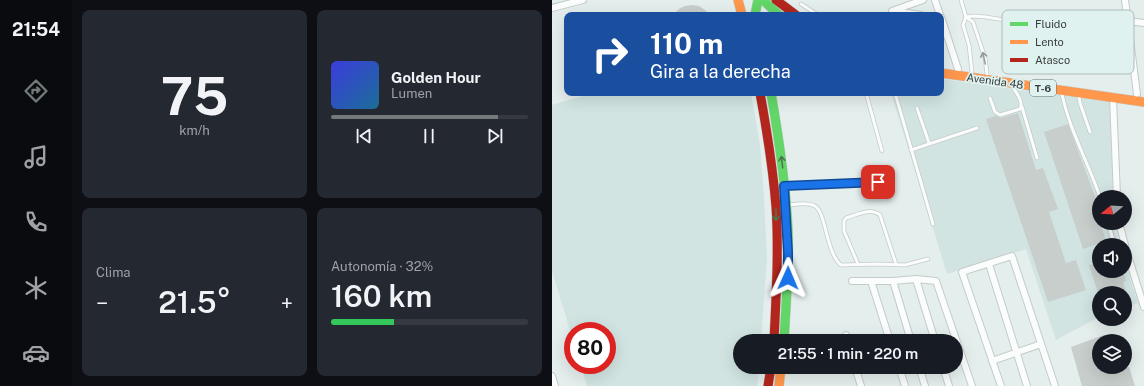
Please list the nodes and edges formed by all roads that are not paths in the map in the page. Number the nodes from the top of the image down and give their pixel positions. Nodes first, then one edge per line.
1 (584, 0) edge
2 (738, 0) edge
3 (744, 0) edge
4 (758, 0) edge
5 (763, 0) edge
6 (922, 0) edge
7 (935, 0) edge
8 (961, 0) edge
9 (1125, 0) edge
10 (571, 1) edge
11 (782, 2) edge
12 (801, 4) dead end
13 (553, 6) edge
14 (1126, 10) edge
15 (741, 12) edge
16 (742, 12) edge
17 (756, 12) edge
18 (776, 12) edge
19 (793, 12) edge
20 (813, 12) edge
21 (899, 12) edge
22 (939, 12) edge
23 (966, 17) junction
24 (1002, 20) edge
25 (1134, 22) edge
26 (1144, 23) edge
27 (944, 26) edge
28 (1134, 55) edge
29 (944, 67) edge
30 (958, 69) junction
31 (972, 72) junction
32 (944, 73) edge
33 (987, 74) junction
34 (1010, 83) junction
35 (1061, 90) junction
36 (1079, 92) junction
37 (1141, 95) edge
38 (761, 96) edge
39 (772, 96) edge
40 (867, 96) edge
41 (896, 96) edge
42 (990, 98) dead end
43 (1113, 98) junction
44 (1144, 102) edge
45 (1022, 107) junction
46 (917, 108) dead end
47 (977, 128) dead end
48 (1090, 132) dead end
49 (928, 143) junction
50 (911, 150) junction
51 (882, 151) dead end
52 (1037, 158) dead end
53 (878, 182) dead end
54 (784, 186) junction
55 (1097, 190) edge
56 (1117, 190) edge
57 (786, 205) junction
58 (933, 224) dead end
59 (928, 258) dead end
60 (858, 264) junction
61 (896, 264) junction
62 (988, 264) junction
63 (1132, 266) edge
64 (916, 279) junction
65 (852, 281) dead end
66 (871, 281) junction
67 (893, 281) junction
68 (1143, 298) edge
69 (1144, 307) edge
70 (774, 334) edge
71 (785, 334) edge
72 (888, 334) edge
73 (909, 334) edge
74 (933, 334) edge
75 (1041, 344) junction
76 (1016, 352) junction
77 (992, 361) junction
78 (770, 374) edge
79 (780, 374) edge
80 (857, 374) edge
81 (901, 374) edge
82 (921, 374) edge
83 (945, 374) edge
84 (552, 376) edge
85 (555, 386) edge
86 (768, 386) edge
87 (779, 386) edge
88 (861, 386) edge
89 (905, 386) edge
90 (925, 386) edge
91 (949, 386) edge
92 (972, 386) edge
93 (1001, 386) edge
94 (1027, 386) edge
95 (1054, 386) edge

1 - 10 street
2 - 15 highway
3 - 16 highway
4 - 17 highway
5 - 18 highway
6 - 21 street
7 - 22 street
8 - 23 lane
9 - 14 street
10 - 13 street
11 - 19 highway
12 - 20 lane
23 - 24 lane
23 - 31 lane
33 -> 23 lane
25 - 26 street
27 - 30 street
28 - 37 street
29 - 30 highway, Avenida 48 / T-6
30 - 31 highway, Avenida 48 / T-6
31 - 33 highway, Avenida 48 / T-6
32 - 34 highway, Avenida 48 / T-6
33 - 37 highway, Avenida 48 / T-6
34 - 35 highway, Avenida 48 / T-6
34 - 45 lane
35 - 36 highway, Avenida 48 / T-6
35 - 55 lane
36 - 43 highway, Avenida 48 / T-6
36 - 48 lane
38 -> 70 highway
54 -> 39 highway
40 - 51 lane
41 - 50 lane
42 - 45 lane
43 - 44 highway, Avenida 48 / T-6
43 - 56 street
45 - 52 lane
46 - 49 lane
47 - 49 lane
49 - 50 lane
50 - 58 lane
53 - 54 lane
54 - 57 highway
57 - 60 lane
57 - 71 highway
59 - 61 lane
60 - 61 lane
60 - 61 lane
62 - 75 street
62 - 76 street
62 - 77 street
63 - 68 street
64 - 67 street
64 - 74 street
64 - 92 street
65 - 66 street
66 - 67 street
66 - 72 street
67 - 73 street
68 - 69 street
75 - 76 street
75 - 95 street
76 - 77 street
76 - 94 street
77 - 93 street
78 - 86 highway
79 - 87 highway
80 - 88 street
81 - 89 street
82 - 90 street
83 - 91 street
84 - 85 street

